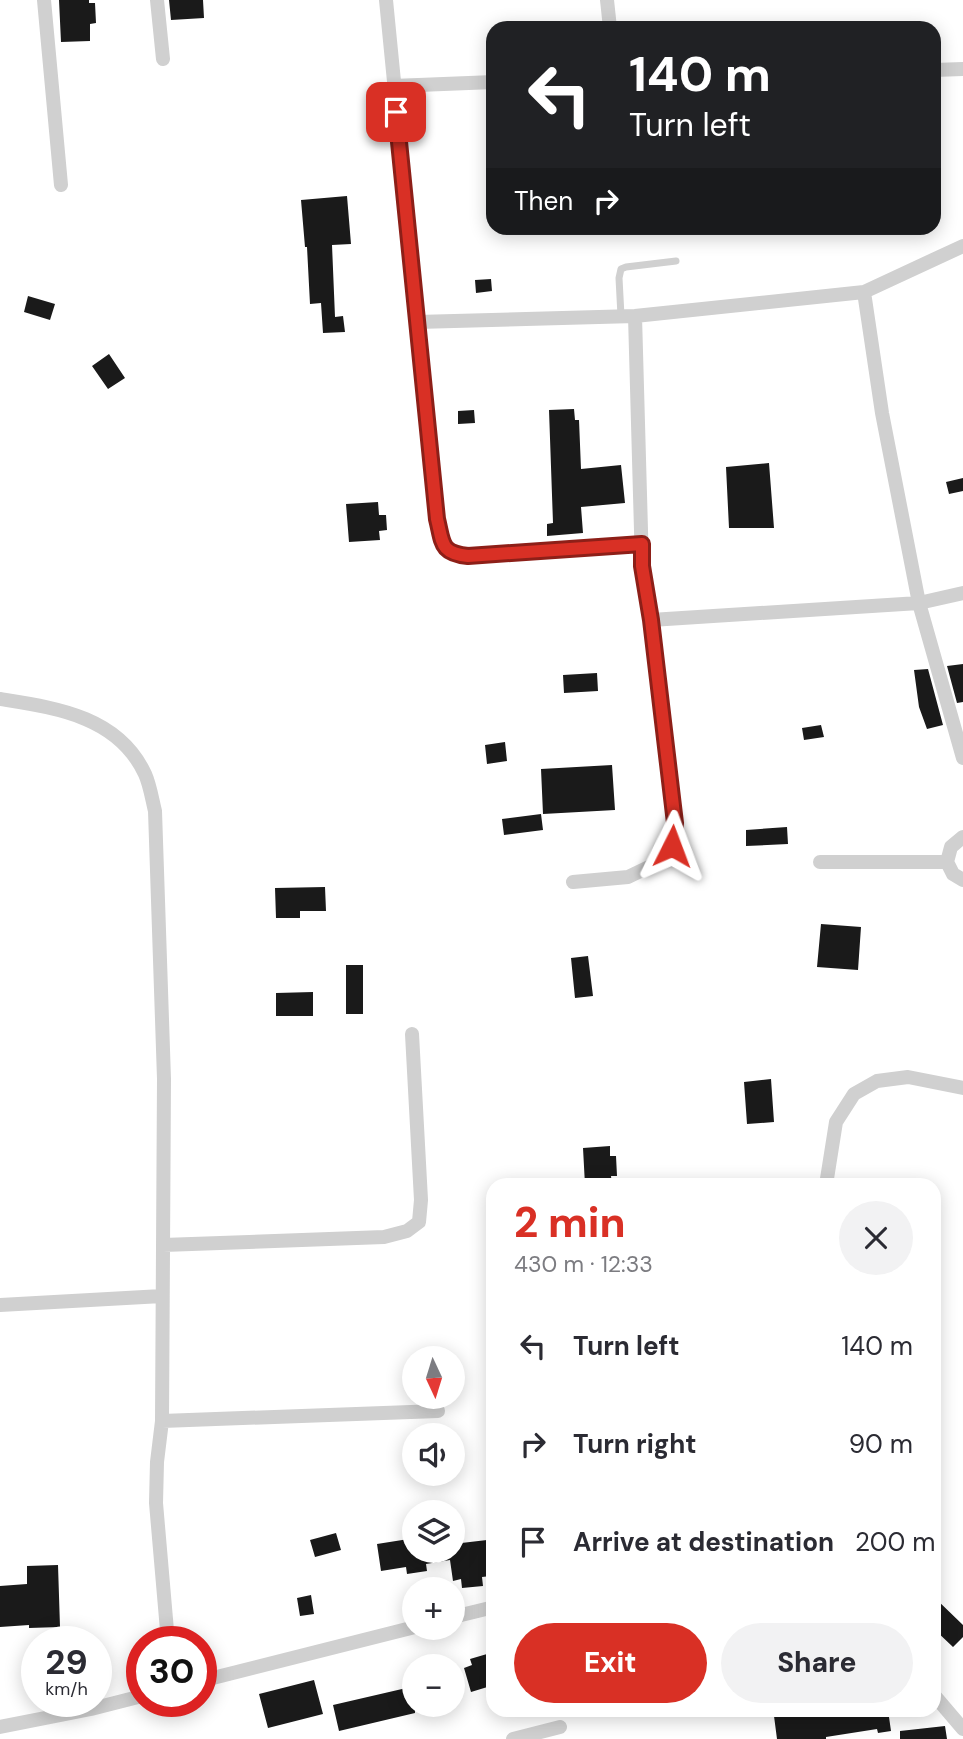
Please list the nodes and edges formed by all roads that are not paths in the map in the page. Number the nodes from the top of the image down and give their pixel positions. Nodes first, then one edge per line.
1 (44, 0) edge
2 (158, 0) edge
3 (386, 0) edge
4 (607, 0) edge
5 (609, 21) edge
6 (163, 59) dead end
7 (963, 69) edge
8 (941, 70) edge
9 (486, 82) edge
10 (393, 86) junction
11 (61, 185) dead end
12 (963, 246) edge
13 (676, 261) dead end
14 (864, 292) junction
15 (628, 316) junction
16 (417, 322) junction
17 (642, 544) junction
18 (963, 593) edge
19 (919, 603) junction
20 (651, 620) junction
21 (0, 699) edge
22 (963, 758) edge
23 (963, 837) edge
24 (820, 862) dead end
25 (947, 862) junction
26 (963, 880) edge
27 (573, 882) dead end
28 (412, 1034) dead end
29 (963, 1088) edge
30 (827, 1178) edge
31 (163, 1245) junction
32 (162, 1296) junction
33 (0, 1305) edge
34 (438, 1411) dead end
35 (162, 1421) junction
36 (486, 1609) edge
37 (465, 1614) edge
38 (167, 1626) edge
39 (402, 1630) edge
40 (217, 1677) edge
41 (126, 1700) edge
42 (941, 1703) edge
43 (0, 1727) edge
44 (560, 1727) dead end
45 (963, 1729) edge
46 (513, 1739) edge

1 - 11 street
2 - 6 street
3 - 10 street
4 - 5 street
7 - 8 street
9 - 10 street
10 - 16 street
12 - 14 street
13 - 15 lane
14 - 15 street
14 - 19 street
15 - 16 street
15 - 17 street
16 - 17 street
17 - 20 street
18 - 19 street
19 - 20 street
19 - 22 street
20 - 27 street
21 - 31 street
23 - 25 street
24 - 25 street
25 - 26 street
28 - 31 street
29 - 30 street
31 - 32 street
32 - 33 street
32 - 35 street
34 - 35 street
35 - 38 street
36 - 37 street
39 - 40 street
41 - 43 street
42 - 45 street
44 - 46 street

